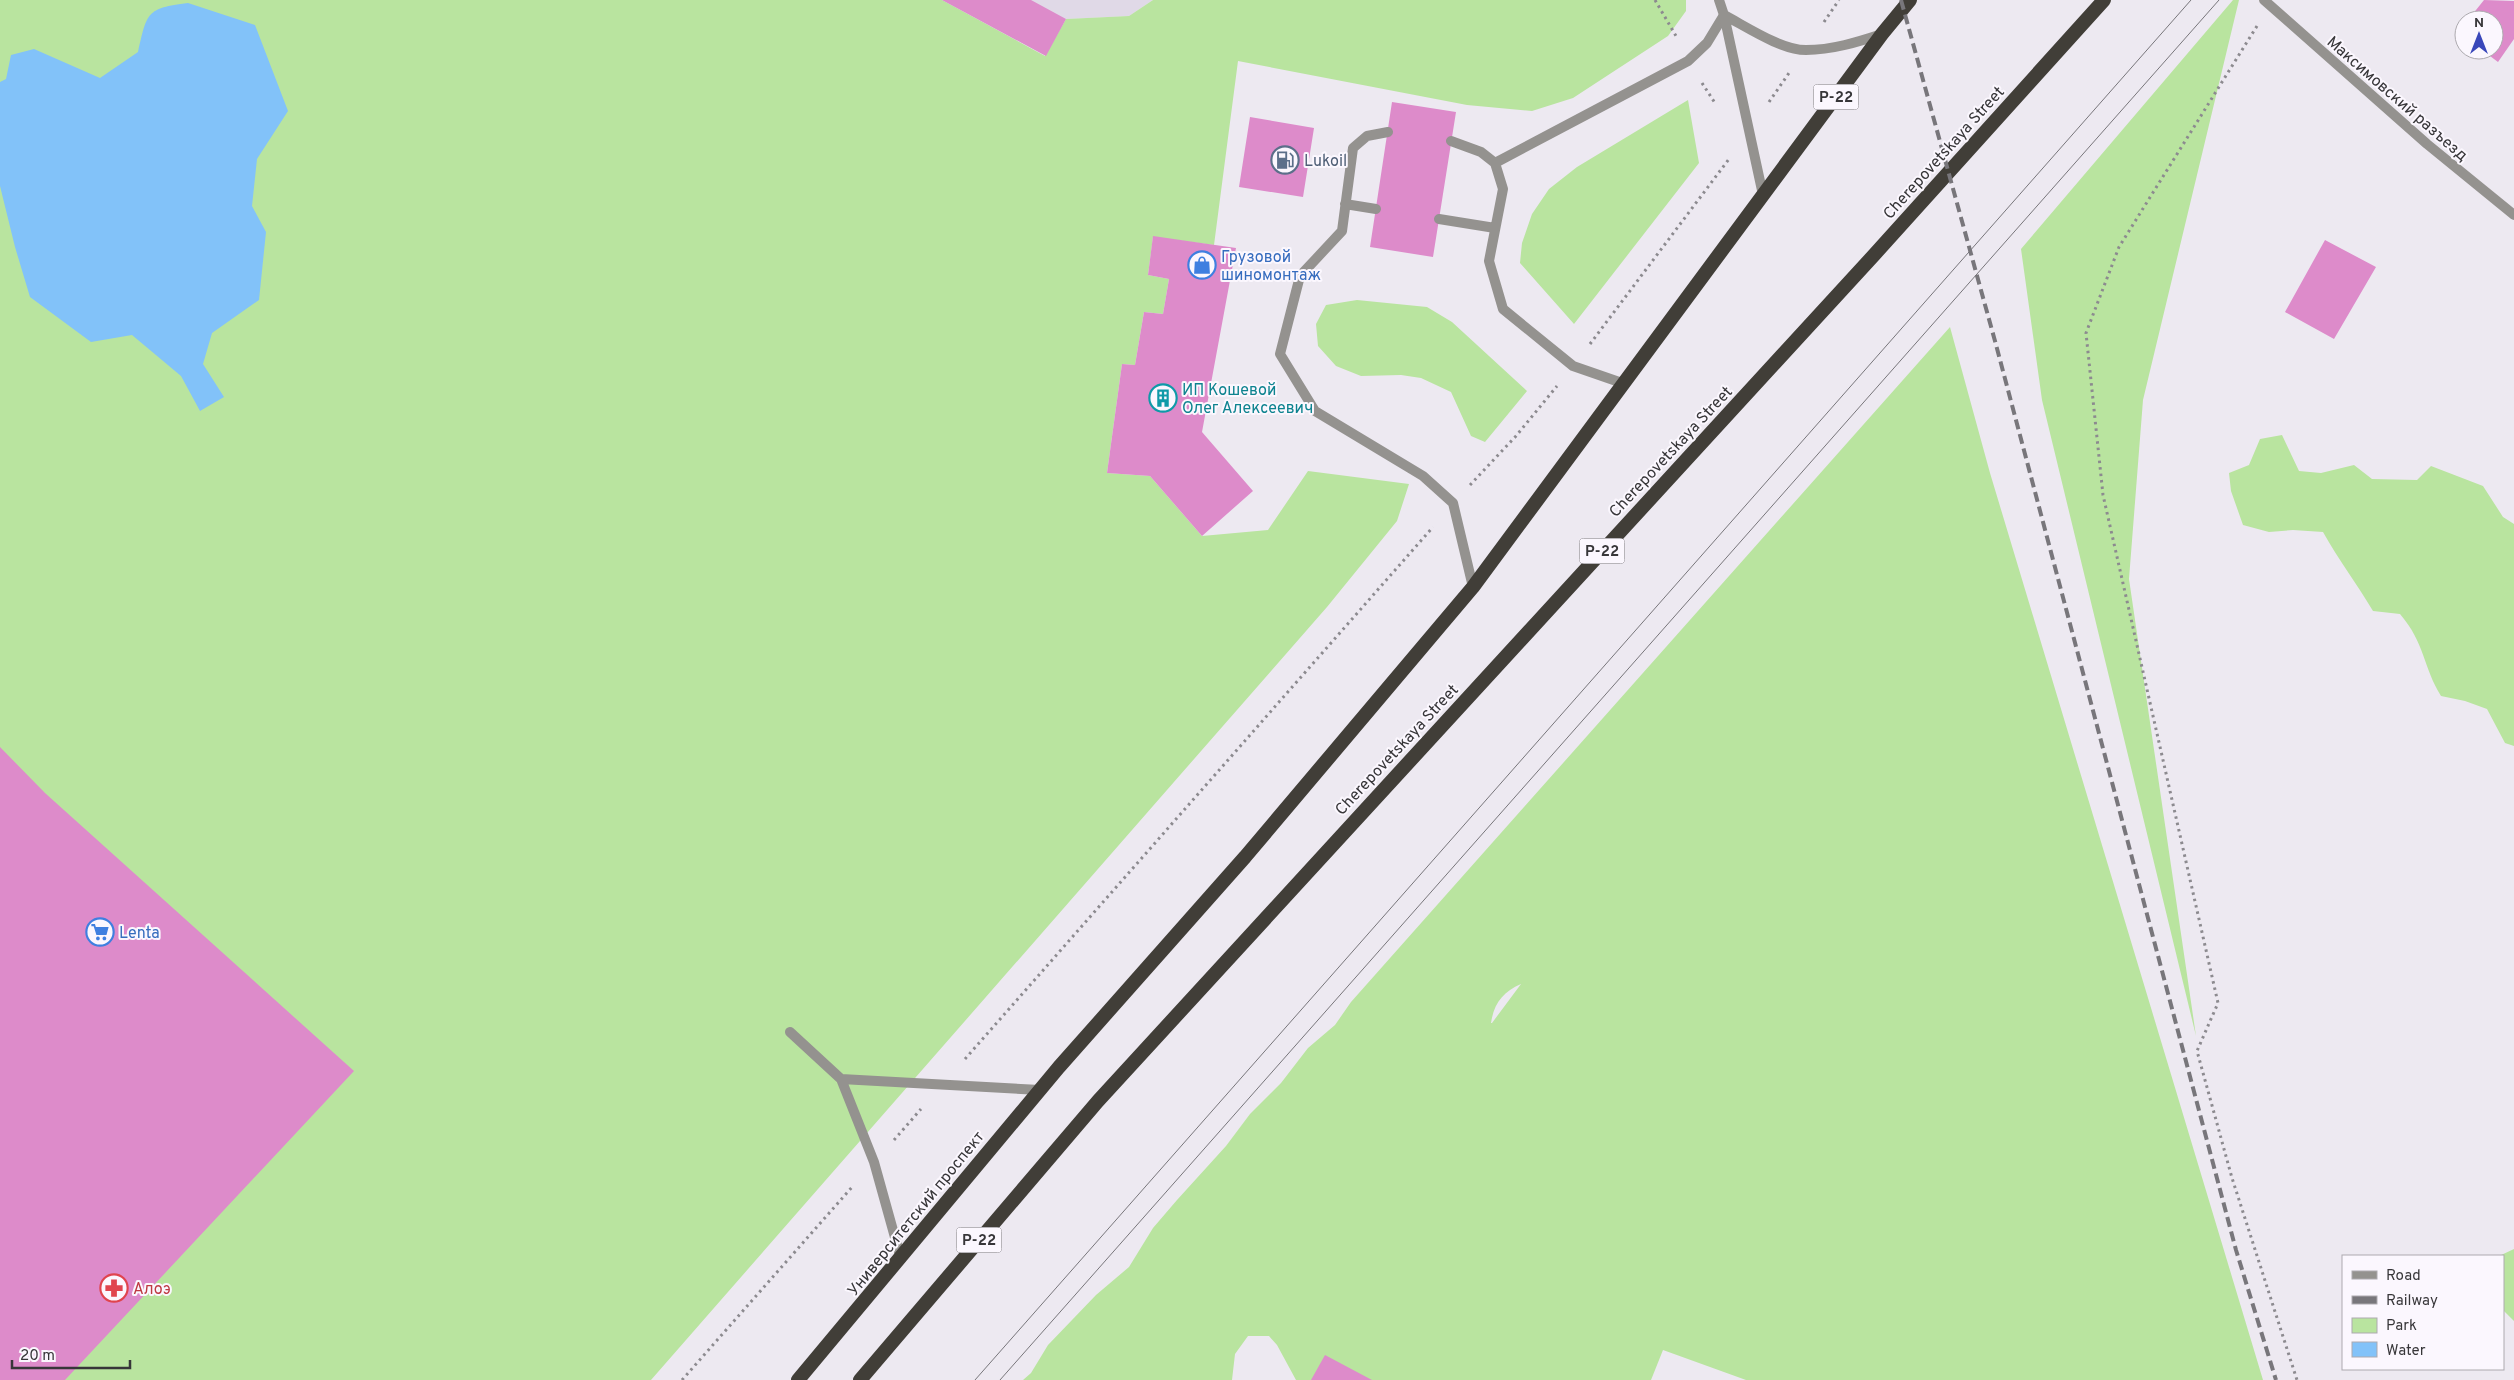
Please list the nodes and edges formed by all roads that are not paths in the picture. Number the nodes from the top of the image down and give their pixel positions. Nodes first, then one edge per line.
1 (1719, 0) edge
2 (1910, 0) edge
3 (2104, 0) edge
4 (2267, 3) edge
5 (1724, 15) junction
6 (1882, 34) junction
7 (1388, 132) dead end
8 (1451, 141) dead end
9 (1495, 163) junction
10 (1763, 195) junction
11 (1346, 204) junction
12 (1376, 209) dead end
13 (2514, 215) edge
14 (1439, 219) dead end
15 (1495, 228) junction
16 (1625, 384) junction
17 (1474, 587) junction
18 (790, 1032) dead end
19 (841, 1079) junction
20 (1040, 1090) junction
21 (901, 1259) junction
22 (798, 1380) edge
23 (860, 1380) edge

1 - 5 street
2 - 6 highway, Р-22
3 - 23 highway, Cherepovetskaya Street / Р-22
4 - 13 street, Максимовский разъезд
5 - 6 street
5 - 9 street
5 - 10 street
6 - 10 highway, Р-22
7 - 11 street
8 - 9 street
9 - 15 street
10 - 16 highway, Р-22
11 - 12 street
11 - 17 street
14 - 15 street
15 - 16 street
16 - 17 highway, Р-22
17 - 20 highway, Университетский проспект / Р-22
18 - 19 street
19 - 20 street
19 - 21 street
20 - 21 highway, Университетский проспект / Р-22
21 - 22 highway, Университетский проспект / Р-22

